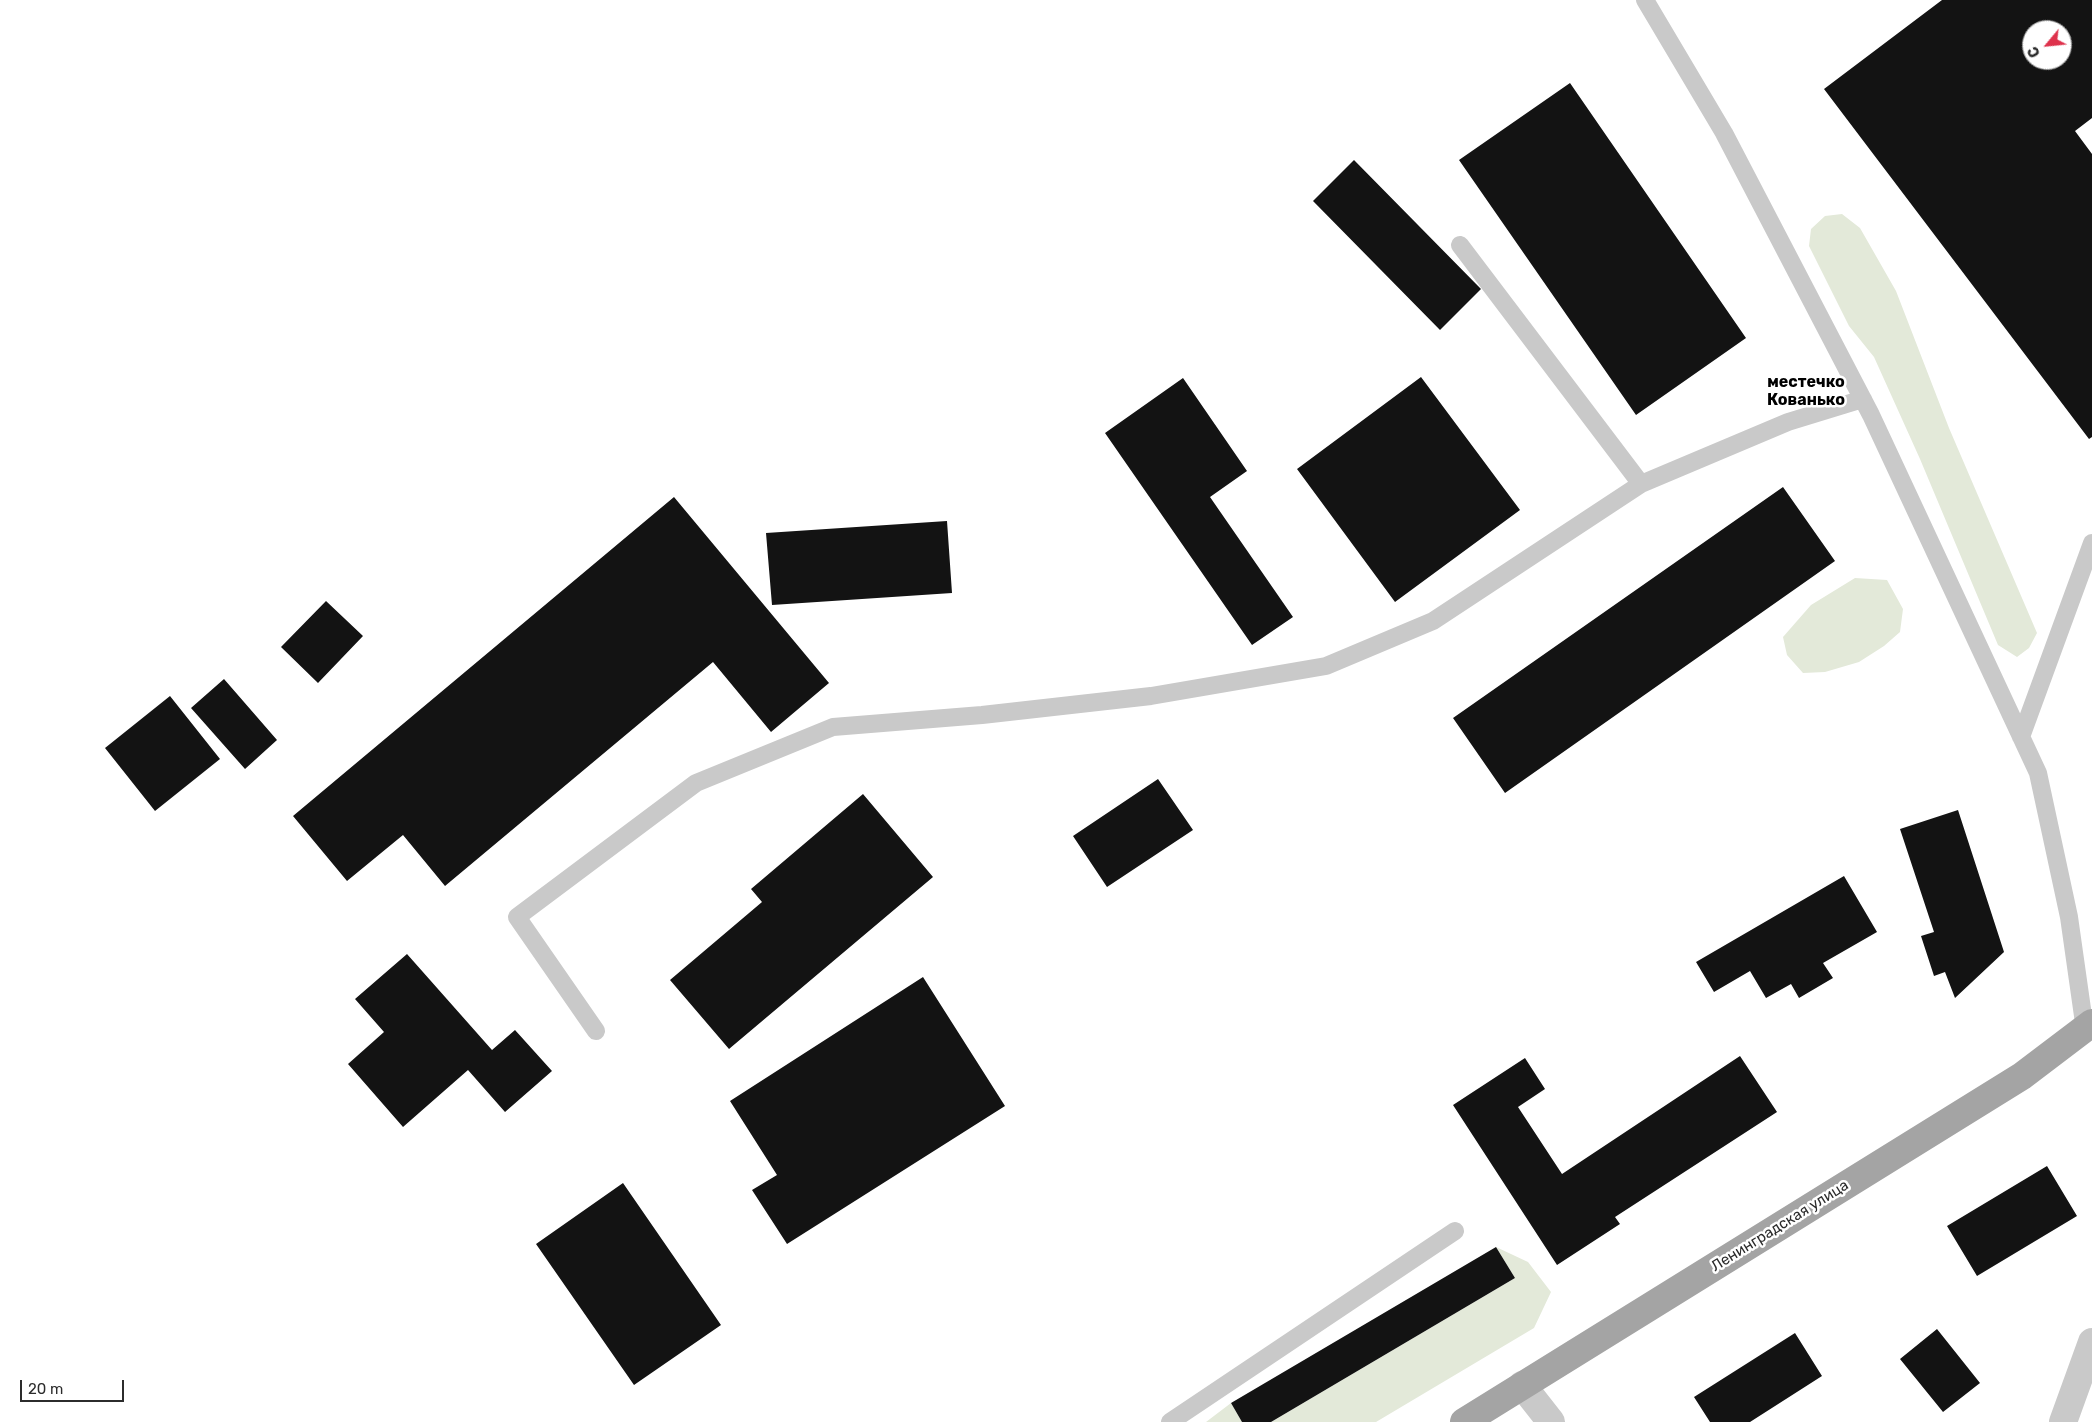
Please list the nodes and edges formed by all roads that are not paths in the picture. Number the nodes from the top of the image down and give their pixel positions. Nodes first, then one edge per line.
1 (1645, 0) edge
2 (1460, 245) dead end
3 (1863, 399) junction
4 (1640, 484) junction
5 (2092, 543) edge
6 (2021, 737) junction
7 (2088, 1026) edge
8 (596, 1032) dead end
9 (1455, 1231) dead end
10 (2092, 1342) edge
11 (1522, 1386) junction
12 (1170, 1422) edge
13 (1464, 1422) edge
14 (1551, 1422) edge
15 (2062, 1422) edge

1 - 3 lane
2 - 4 lane
3 - 4 lane
3 - 6 lane
4 - 8 lane
5 - 6 lane
6 - 7 lane
7 - 11 main road, Ленинградская улица
9 - 12 lane
10 - 15 street
11 - 13 main road, Ленинградская улица
11 - 14 street

